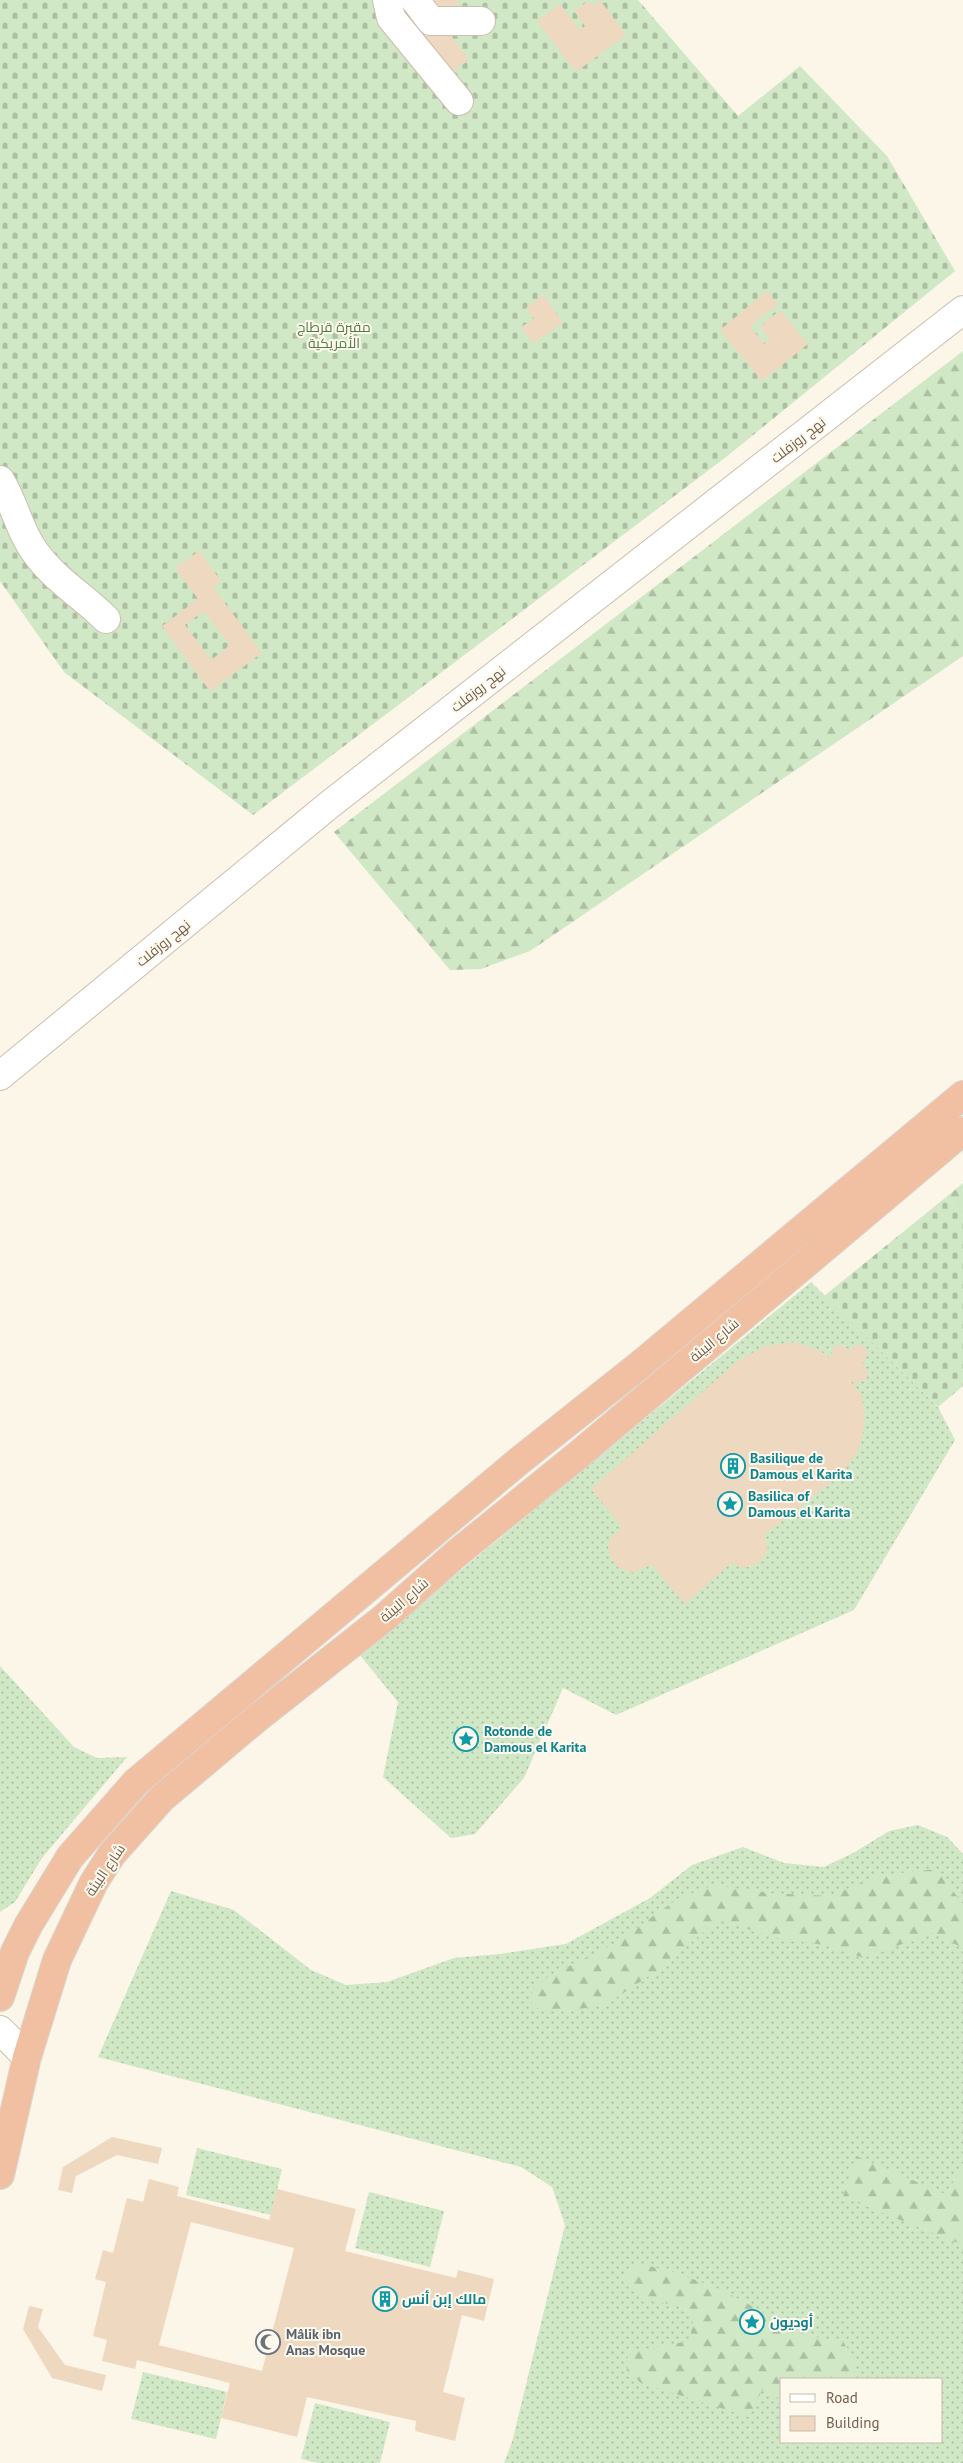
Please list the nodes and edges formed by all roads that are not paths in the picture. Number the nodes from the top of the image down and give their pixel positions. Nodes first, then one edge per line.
1 (387, 0) edge
2 (415, 0) edge
3 (481, 21) dead end
4 (459, 101) dead end
5 (963, 310) edge
6 (0, 480) edge
7 (106, 619) dead end
8 (0, 1076) edge
9 (963, 1095) edge
10 (963, 1131) edge
11 (29, 1924) junction
12 (0, 1939) edge
13 (0, 1997) edge
14 (0, 2030) edge
15 (27, 2057) junction
16 (0, 2174) edge

1 - 4 street
2 - 3 street
5 - 8 street, نهج روزفلت
6 - 7 street
9 - 11 highway, شارع البيئة
10 - 15 highway, شارع البيئة
11 - 12 highway
11 - 13 highway, شارع البيئة
14 - 15 street
15 - 16 highway, شارع البيئة

